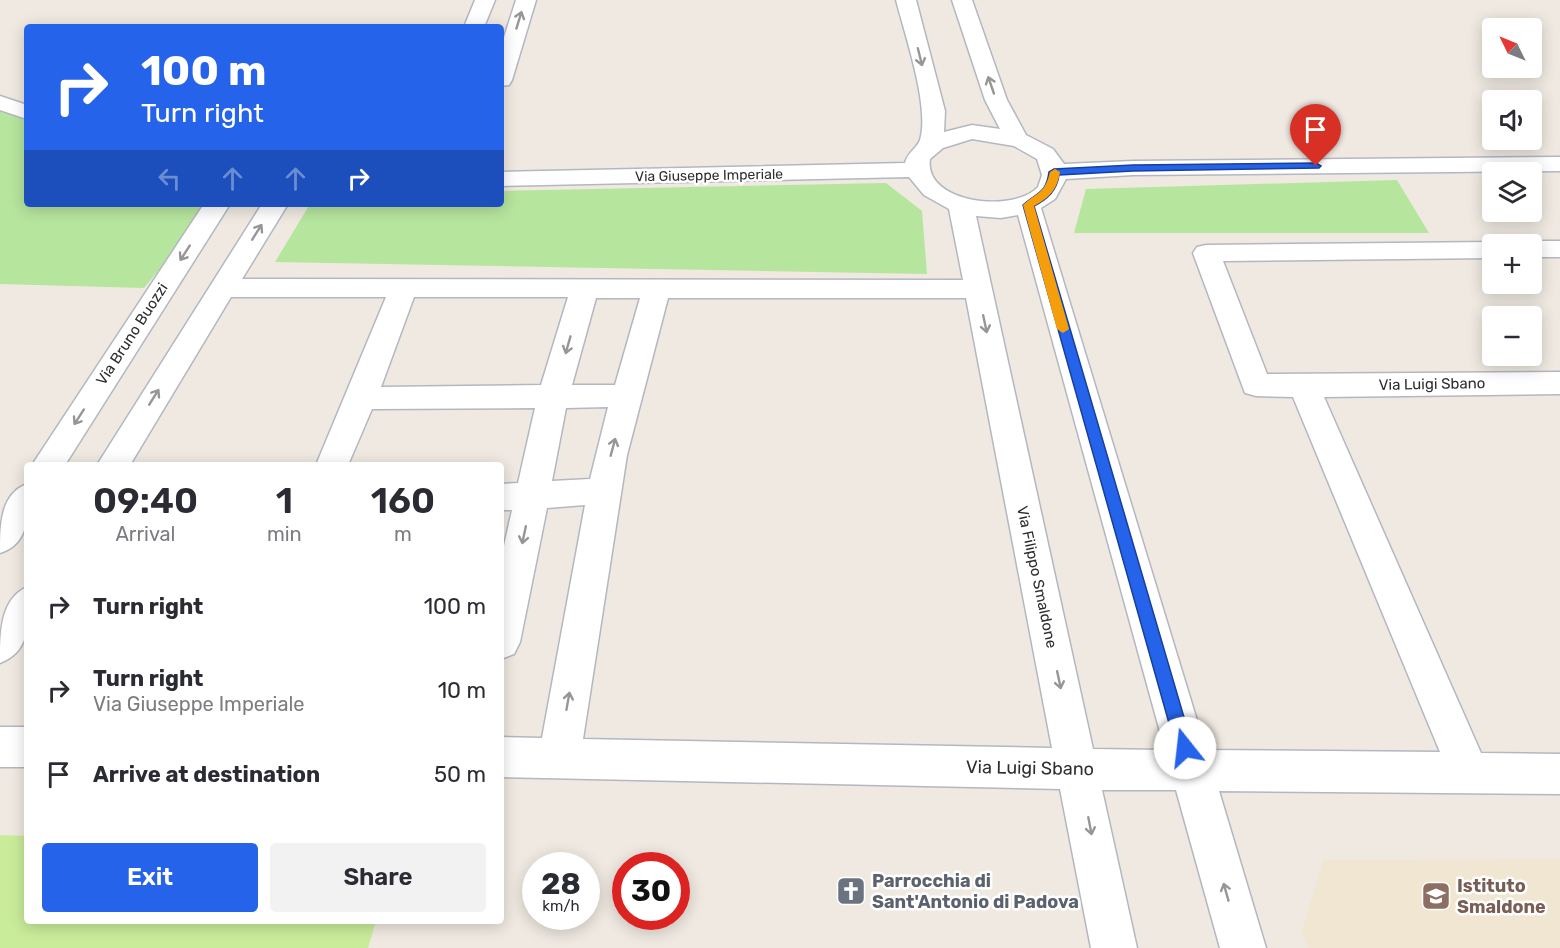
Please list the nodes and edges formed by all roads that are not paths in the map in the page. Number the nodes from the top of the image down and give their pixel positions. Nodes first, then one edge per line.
1 (485, 0) edge
2 (526, 0) edge
3 (906, 0) edge
4 (962, 0) edge
5 (475, 24) edge
6 (504, 70) edge
7 (0, 103) edge
8 (24, 111) edge
9 (1016, 138) junction
10 (932, 143) junction
11 (1560, 164) edge
12 (918, 170) junction
13 (1054, 172) junction
14 (504, 179) edge
15 (961, 205) junction
16 (1028, 205) junction
17 (215, 207) edge
18 (273, 207) edge
19 (1542, 249) edge
20 (1560, 249) edge
21 (1482, 250) edge
22 (222, 288) junction
23 (404, 289) junction
24 (584, 289) junction
25 (977, 289) junction
26 (656, 290) junction
27 (1560, 383) edge
28 (1304, 386) junction
29 (627, 396) junction
30 (553, 397) junction
31 (361, 398) junction
32 (50, 462) edge
33 (114, 462) edge
34 (333, 462) edge
35 (604, 491) junction
36 (517, 496) edge
37 (24, 502) edge
38 (0, 539) edge
39 (24, 608) edge
40 (504, 615) edge
41 (0, 646) edge
42 (0, 747) edge
43 (24, 747) edge
44 (504, 757) edge
45 (559, 758) junction
46 (1078, 769) junction
47 (1191, 770) junction
48 (1469, 773) junction
49 (1560, 774) edge
50 (1114, 948) edge
51 (1243, 948) edge

1 - 5 street
6 -> 2 street
3 -> 10 street
9 -> 4 street
7 - 8 street
9 - 10 street
9 - 13 street
10 - 12 street
11 - 13 street
12 - 14 street, Via Giuseppe Imperiale
12 - 15 street
13 - 16 street
15 - 16 street
15 - 25 street, Via Filippo Smaldone
16 - 47 street
17 -> 32 street, Via Bruno Buozzi
22 -> 18 street
19 - 20 street
21 - 28 street, Via Luigi Sbano
22 - 23 street
33 -> 22 street
23 - 24 street
23 - 31 street
24 - 26 street
24 -> 30 street
25 - 26 street
25 -> 46 street, Via Filippo Smaldone
26 - 29 street
27 - 28 street, Via Luigi Sbano
28 - 48 street
29 - 30 street
35 -> 29 street
30 - 31 street
30 - 36 street
31 - 34 street
35 - 36 street
45 -> 35 street
36 -> 40 street
37 - 38 street
39 - 41 street
42 - 43 street
44 - 45 street, Via Luigi Sbano
45 - 46 street, Via Luigi Sbano
46 - 47 street, Via Luigi Sbano
46 -> 50 street, Via Filippo Smaldone
47 - 48 street, Via Luigi Sbano
51 -> 47 street
48 - 49 street, Via Luigi Sbano

